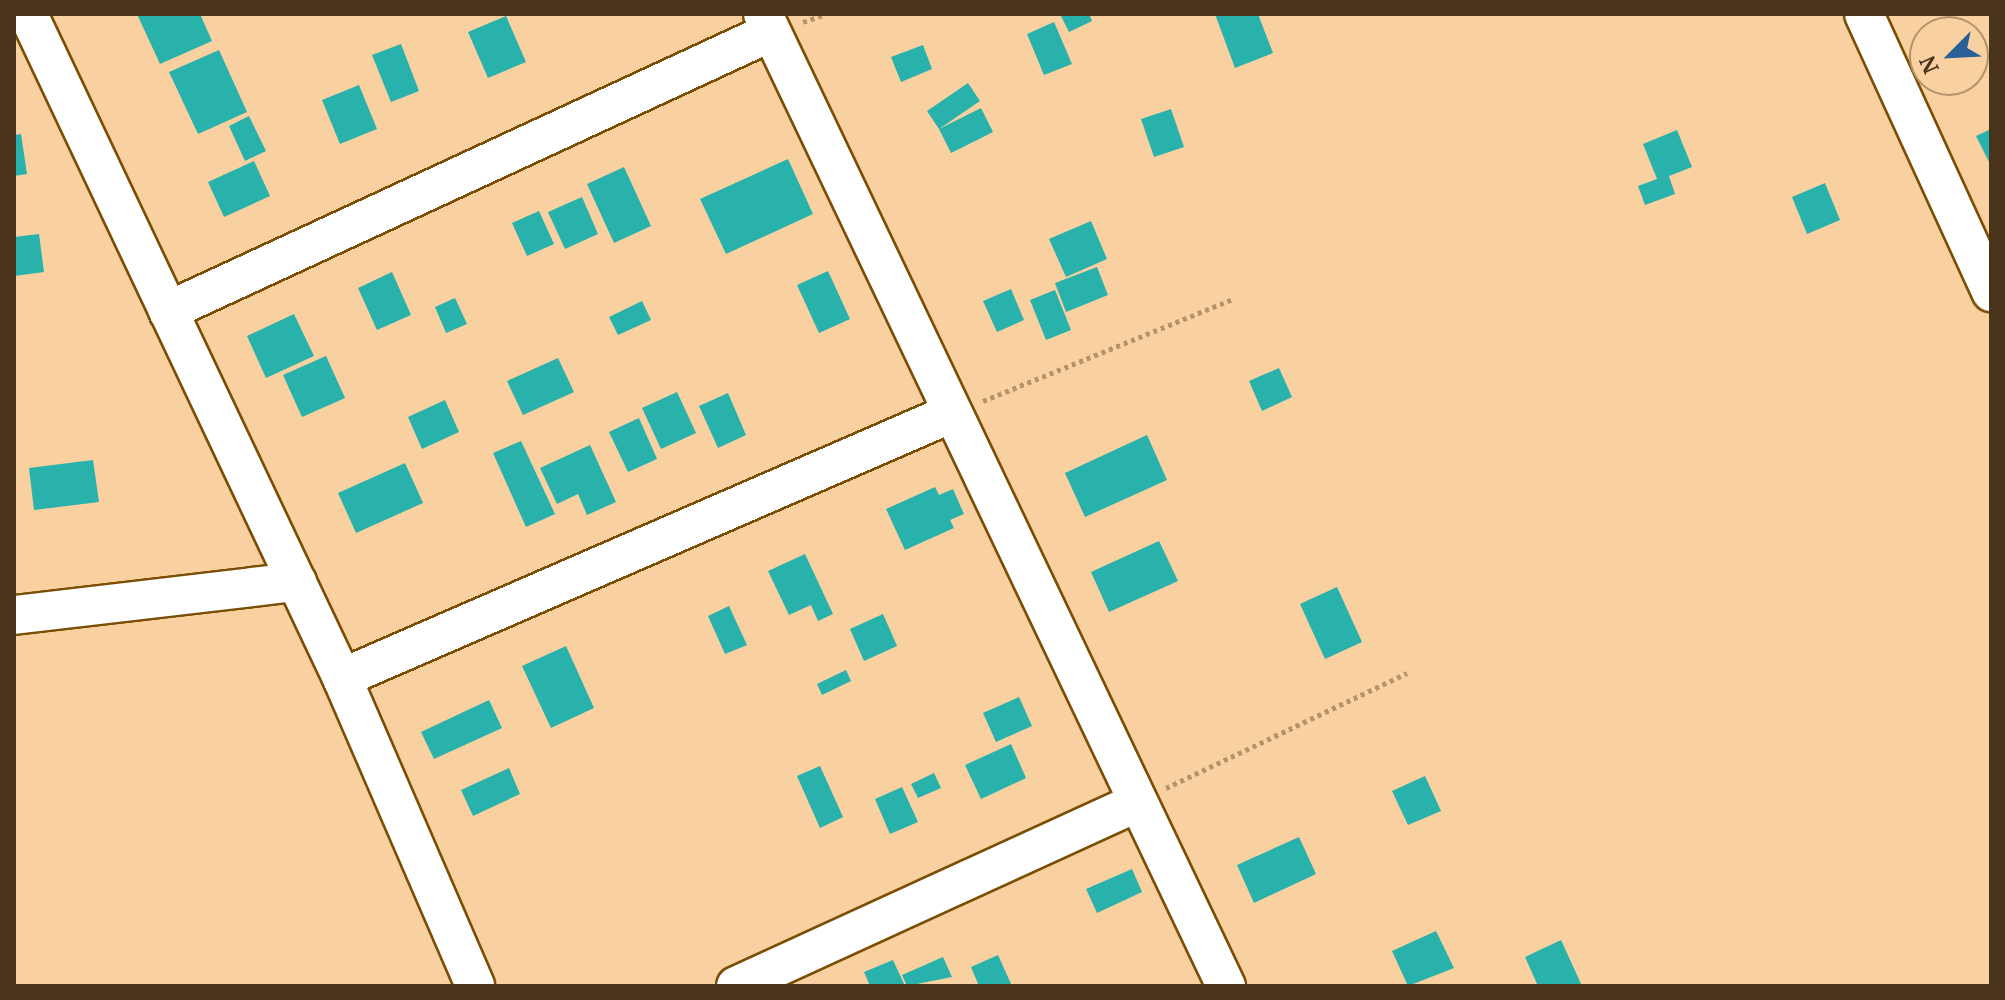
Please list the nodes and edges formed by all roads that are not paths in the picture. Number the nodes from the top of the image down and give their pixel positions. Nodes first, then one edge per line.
1 (28, 14) edge
2 (1864, 14) edge
3 (767, 23) edge
4 (1991, 292) edge
5 (168, 311) junction
6 (952, 413) junction
7 (297, 582) junction
8 (14, 615) edge
9 (342, 678) junction
10 (1137, 802) junction
11 (475, 986) edge
12 (736, 986) edge
13 (1226, 986) edge

1 - 5 street
2 - 4 street
3 - 5 street
3 - 6 street
5 - 7 street
6 - 9 street
6 - 10 street
7 - 8 street
7 - 9 street
9 - 11 street
10 - 12 street
10 - 13 street

